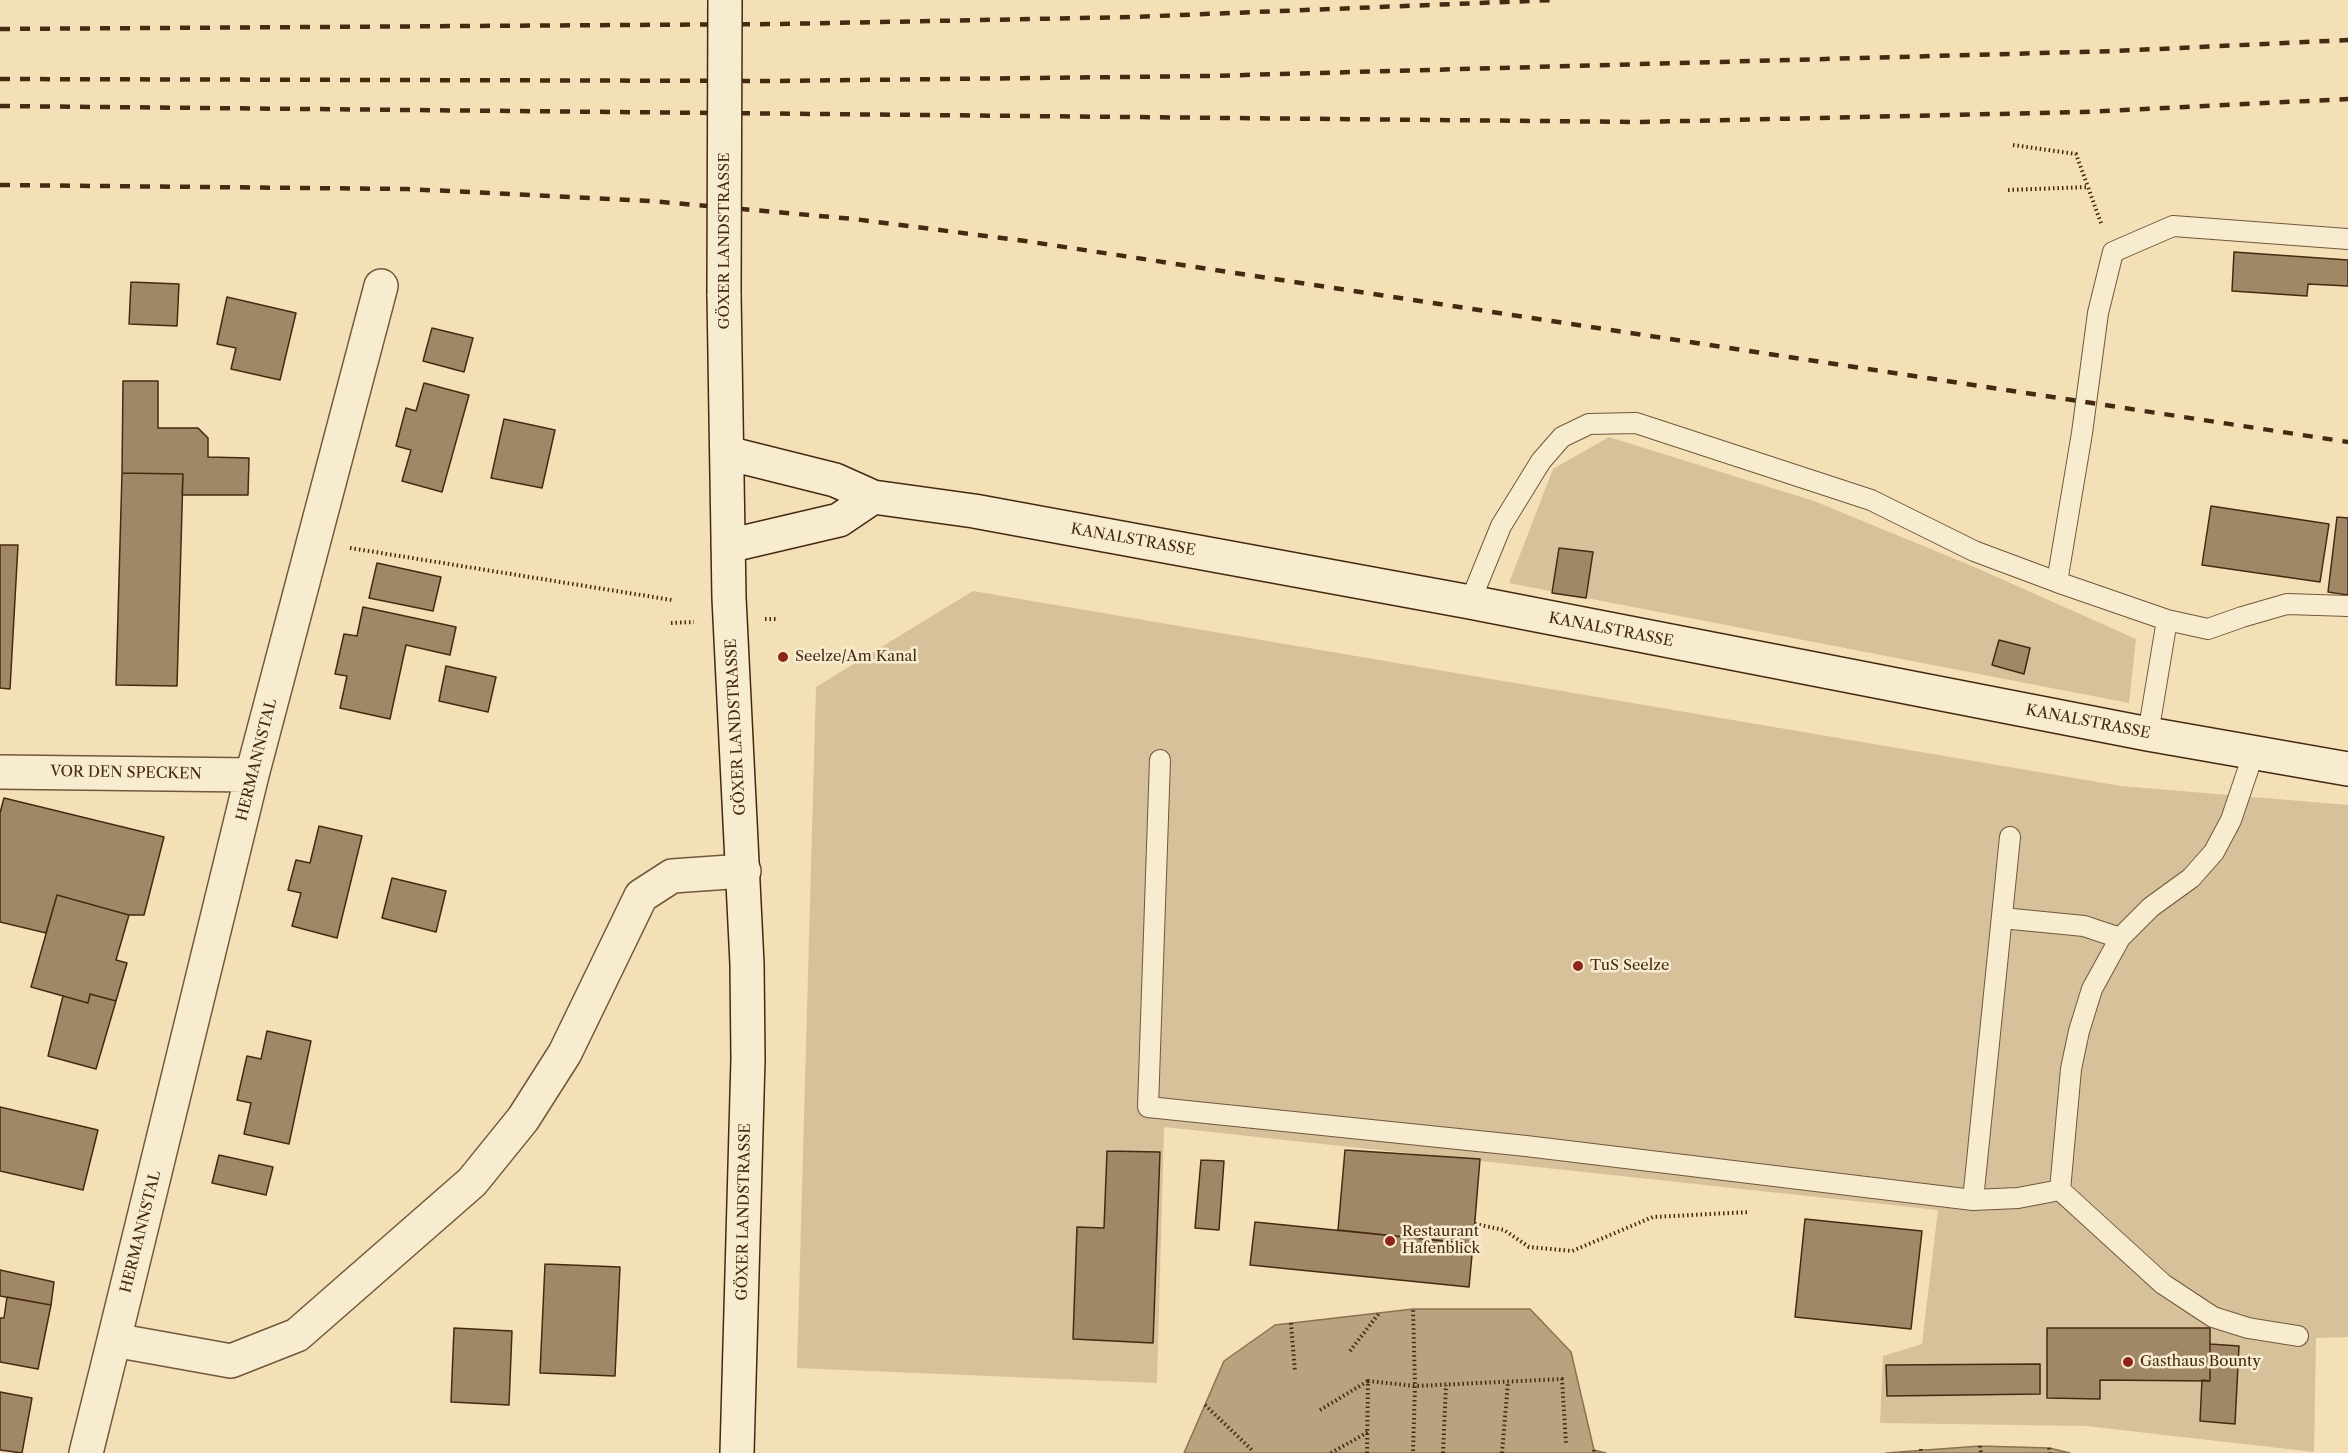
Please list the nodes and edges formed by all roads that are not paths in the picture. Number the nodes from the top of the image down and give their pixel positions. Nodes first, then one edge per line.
1 (725, 0) edge
2 (2348, 239) edge
3 (381, 286) dead end
4 (727, 453) junction
5 (873, 497) junction
6 (728, 546) junction
7 (2057, 582) junction
8 (1470, 602) junction
9 (2348, 606) edge
10 (2167, 620) junction
11 (2148, 734) junction
12 (2254, 752) junction
13 (1160, 760) dead end
14 (2348, 769) edge
15 (0, 772) edge
16 (252, 775) junction
17 (2010, 837) dead end
18 (744, 871) junction
19 (2002, 918) junction
20 (2120, 938) junction
21 (2060, 1190) junction
22 (1973, 1200) junction
23 (2298, 1336) dead end
24 (114, 1340) junction
25 (86, 1453) edge
26 (737, 1453) edge

1 - 4 street, GÖXER LANDSTRASSE, bridge
2 - 7 lane
3 - 16 street, HERMANNSTAL
4 - 5 street, KANALSTRASSE
4 - 6 street, GÖXER LANDSTRASSE
5 - 6 street
5 - 8 street, KANALSTRASSE
6 - 18 street, GÖXER LANDSTRASSE
7 - 8 lane
7 - 10 lane
8 - 11 street, KANALSTRASSE
9 - 10 lane
10 - 11 lane
11 - 12 street, KANALSTRASSE
12 - 14 street, KANALSTRASSE
12 - 20 lane
13 - 22 lane
15 - 16 street, VOR DEN SPECKEN
16 - 24 street, HERMANNSTAL
17 - 19 lane
18 - 24 street
18 - 26 street, GÖXER LANDSTRASSE
19 - 20 lane
19 - 22 lane
20 - 21 lane
21 - 22 lane
21 - 23 lane
24 - 25 street, HERMANNSTAL

